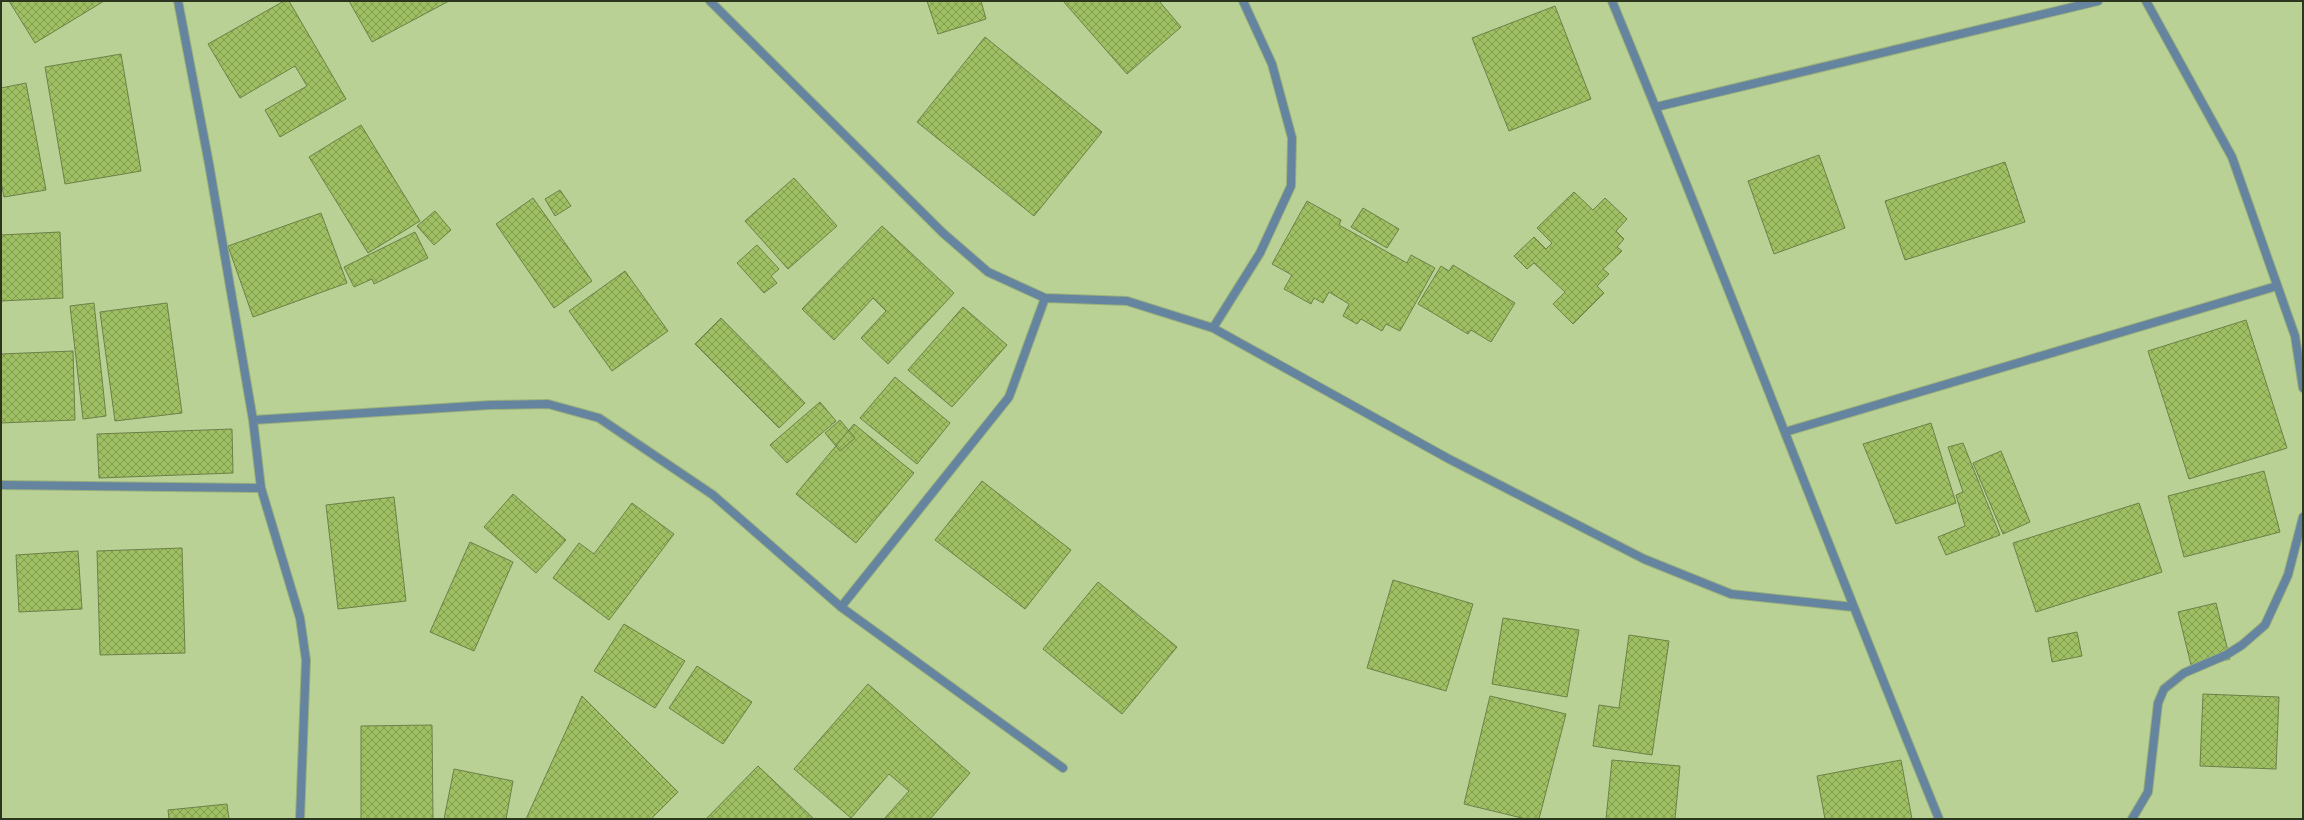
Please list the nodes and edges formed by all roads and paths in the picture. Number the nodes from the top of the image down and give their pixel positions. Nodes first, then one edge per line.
1 (178, 1) edge
2 (710, 1) edge
3 (1243, 1) edge
4 (1612, 1) edge
5 (2098, 1) edge
6 (2146, 1) edge
7 (1656, 107) junction
8 (2277, 286) junction
9 (1045, 298) junction
10 (1213, 328) junction
11 (2303, 388) edge
12 (253, 420) junction
13 (1785, 432) junction
14 (1, 486) edge
15 (261, 488) junction
16 (2303, 517) edge
17 (1853, 607) junction
18 (841, 608) junction
19 (1063, 768) dead end
20 (300, 819) edge
21 (1939, 819) edge
22 (2132, 819) edge

1 - 12 street
2 - 9 street
3 - 10 street
4 - 7 street
5 - 7 street
6 - 8 street
7 - 13 street
8 - 11 street
8 - 13 street
9 - 10 street
9 - 18 street
10 - 17 street
12 - 15 street
12 - 18 street
13 - 17 street
14 - 15 street
15 - 20 street
16 - 22 street
17 - 21 street
18 - 19 street

